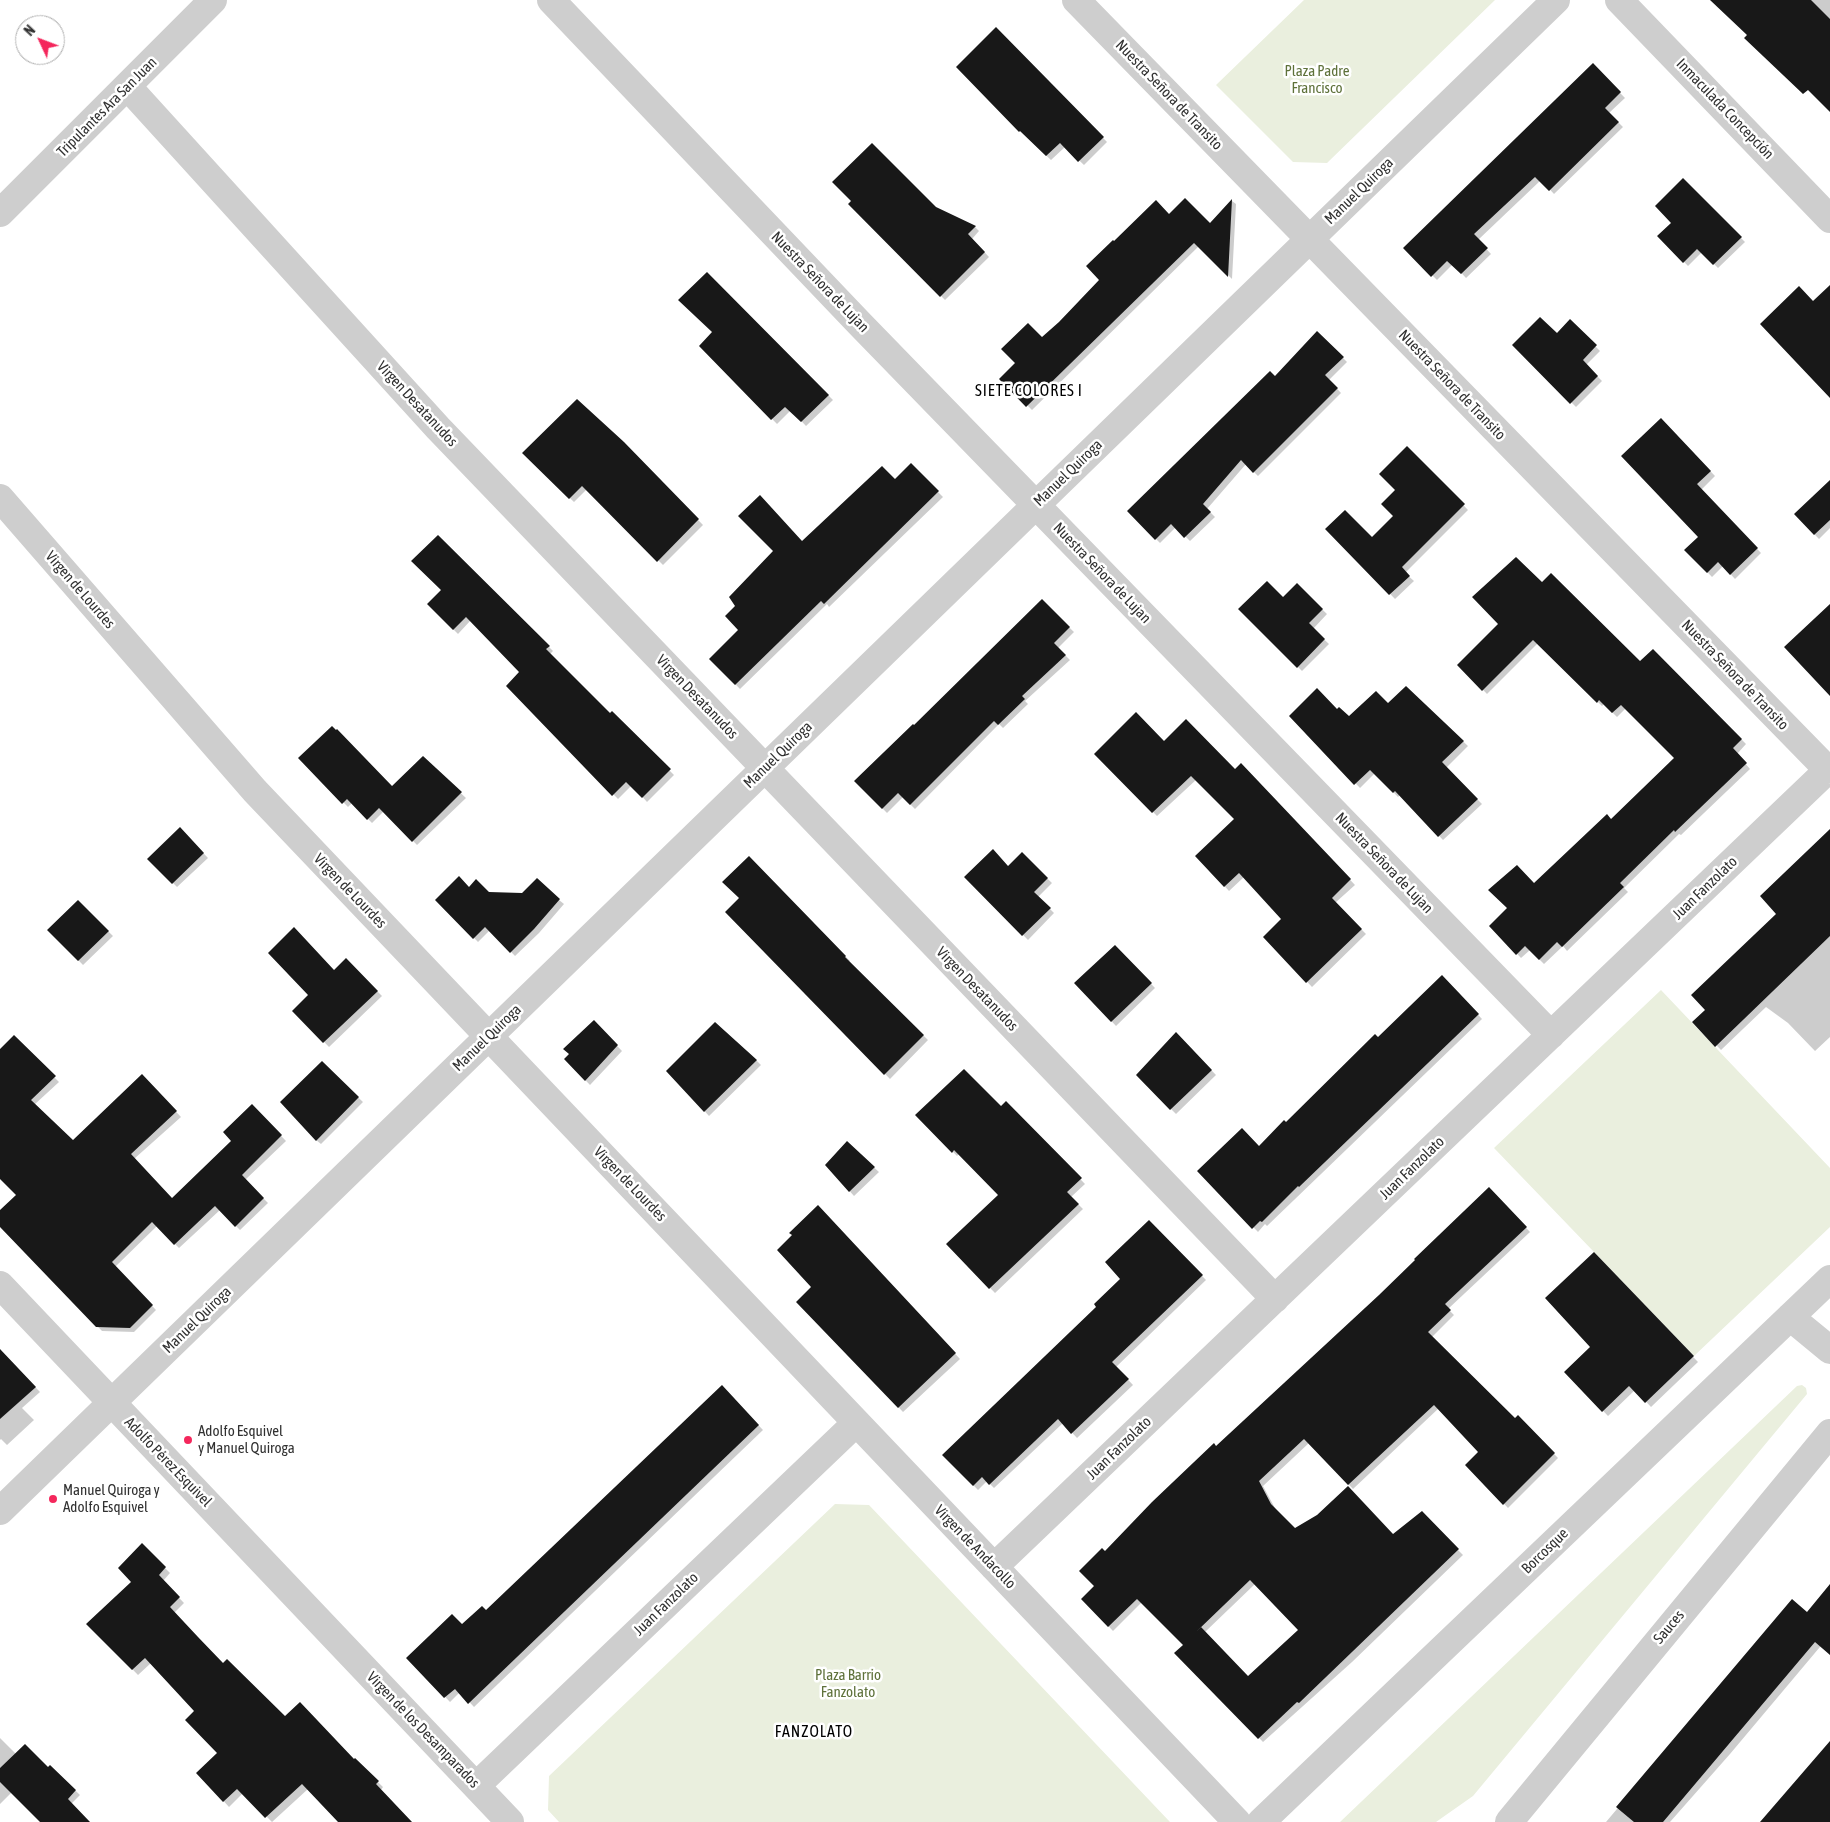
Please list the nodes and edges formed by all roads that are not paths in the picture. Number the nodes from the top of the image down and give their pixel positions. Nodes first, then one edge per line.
1 (213, 0) edge
2 (551, 0) edge
3 (1076, 0) edge
4 (1556, 0) edge
5 (1619, 0) edge
6 (127, 86) junction
7 (0, 213) edge
8 (1830, 218) edge
9 (1310, 239) junction
10 (0, 498) edge
11 (1036, 505) junction
12 (765, 768) junction
13 (1829, 769) edge
14 (1551, 1034) junction
15 (489, 1036) junction
16 (713, 1272) joint
17 (1830, 1279) edge
18 (0, 1285) edge
19 (1275, 1299) junction
20 (1790, 1317) junction
21 (1830, 1350) edge
22 (112, 1403) junction
23 (856, 1423) junction
24 (1830, 1433) edge
25 (0, 1511) edge
26 (994, 1567) junction
27 (335, 1638) joint
28 (476, 1786) junction
29 (510, 1822) edge
30 (1237, 1822) edge
31 (1261, 1822) edge
32 (1509, 1822) edge

1 - 6 street, Tripulantes Ara San Juan
2 - 11 street, Nuestra Señora de Lujan
3 - 9 street, Nuestra Señora de Transito
4 - 9 street, Manuel Quiroga
5 - 8 street, Inmaculada Concepción
6 - 7 street, Tripulantes Ara San Juan
6 - 12 street, Virgen Desatanudos
9 - 11 street, Manuel Quiroga
9 - 13 street, Nuestra Señora de Transito
10 - 15 street, Virgen de Lourdes
11 - 12 street, Manuel Quiroga
11 - 14 street, Nuestra Señora de Lujan
12 - 15 street, Manuel Quiroga
12 - 19 street, Virgen Desatanudos
13 - 14 street, Juan Fanzolato
14 - 19 street, Juan Fanzolato
15 - 16 street, Virgen de Lourdes
15 - 22 street, Manuel Quiroga
16 - 23 street, Virgen de Andacollo
17 - 20 street, Borcosque
18 - 22 street, Adolfo Pérez Esquivel
19 - 26 street, Juan Fanzolato
20 - 21 street
20 - 31 street, Borcosque
22 - 25 street, Manuel Quiroga
22 - 27 street, Adolfo Pérez Esquivel
23 - 26 street, Virgen de Andacollo
23 - 28 street, Juan Fanzolato
24 - 32 street, Sauces
26 - 30 street, Virgen de Andacollo
27 - 28 street, Virgen de los Desamparados
28 - 29 street, Virgen de los Desamparados

